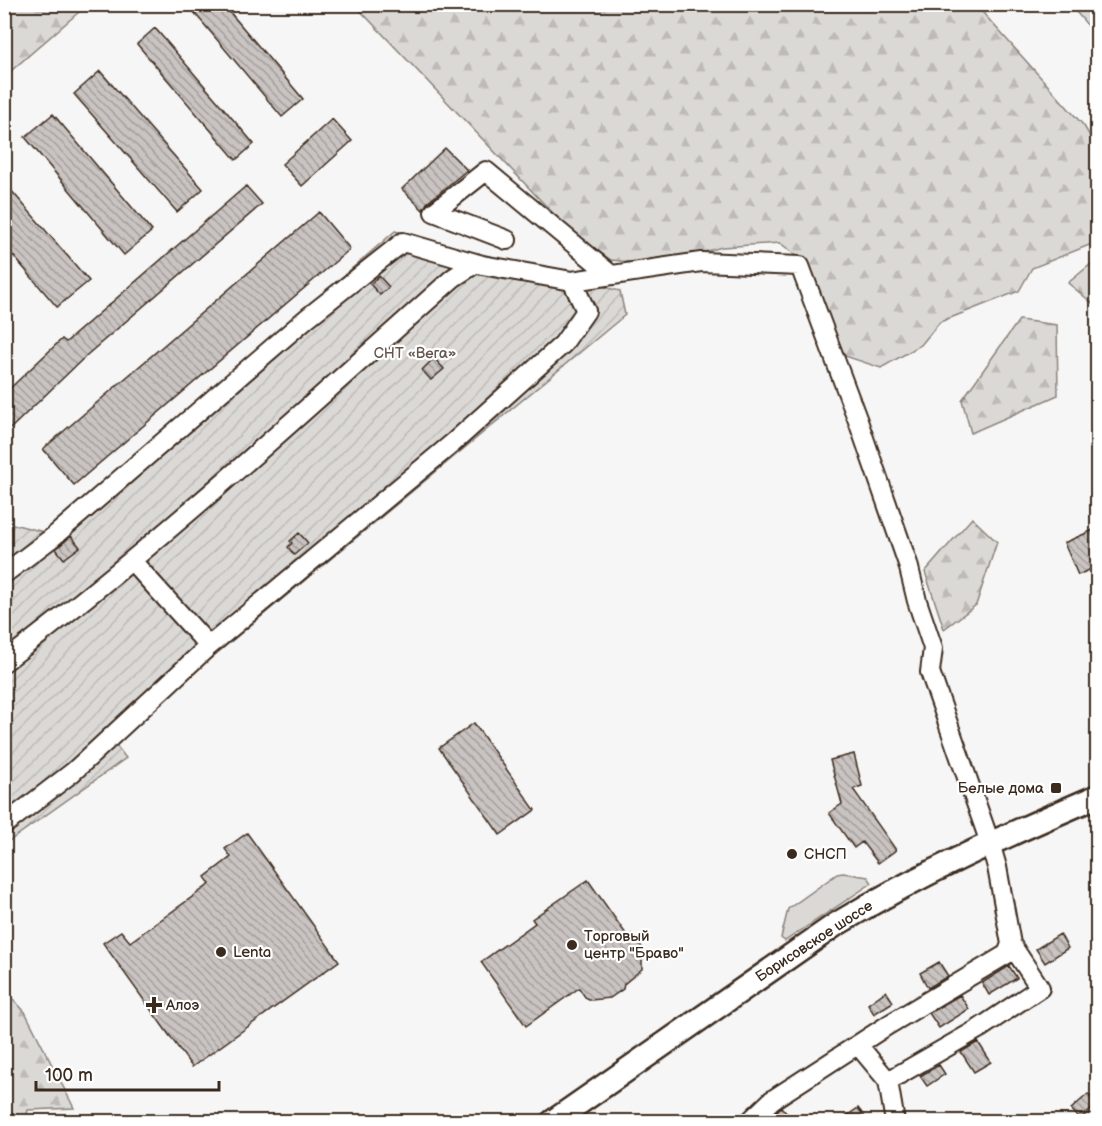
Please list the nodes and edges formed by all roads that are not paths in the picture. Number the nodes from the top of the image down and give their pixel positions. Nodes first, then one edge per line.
1 (507, 240) dead end
2 (476, 263) junction
3 (610, 274) junction
4 (572, 281) junction
5 (132, 561) junction
6 (4, 574) edge
7 (209, 646) junction
8 (4, 662) edge
9 (1098, 796) edge
10 (4, 825) edge
11 (990, 843) junction
12 (1011, 944) junction
13 (858, 1045) junction
14 (888, 1081) junction
15 (552, 1122) edge
16 (749, 1122) edge
17 (895, 1122) edge

1 - 3 street
2 - 4 street
2 - 5 street
2 - 6 street
3 - 4 street
3 - 11 street
4 - 7 street
5 - 7 street
5 - 8 street
7 - 10 street
9 - 11 main road, Борисовское шоссе
11 - 12 street
11 - 15 main road, Борисовское шоссе
12 - 13 street
12 - 14 street
13 - 14 street
13 - 16 street
14 - 17 street

